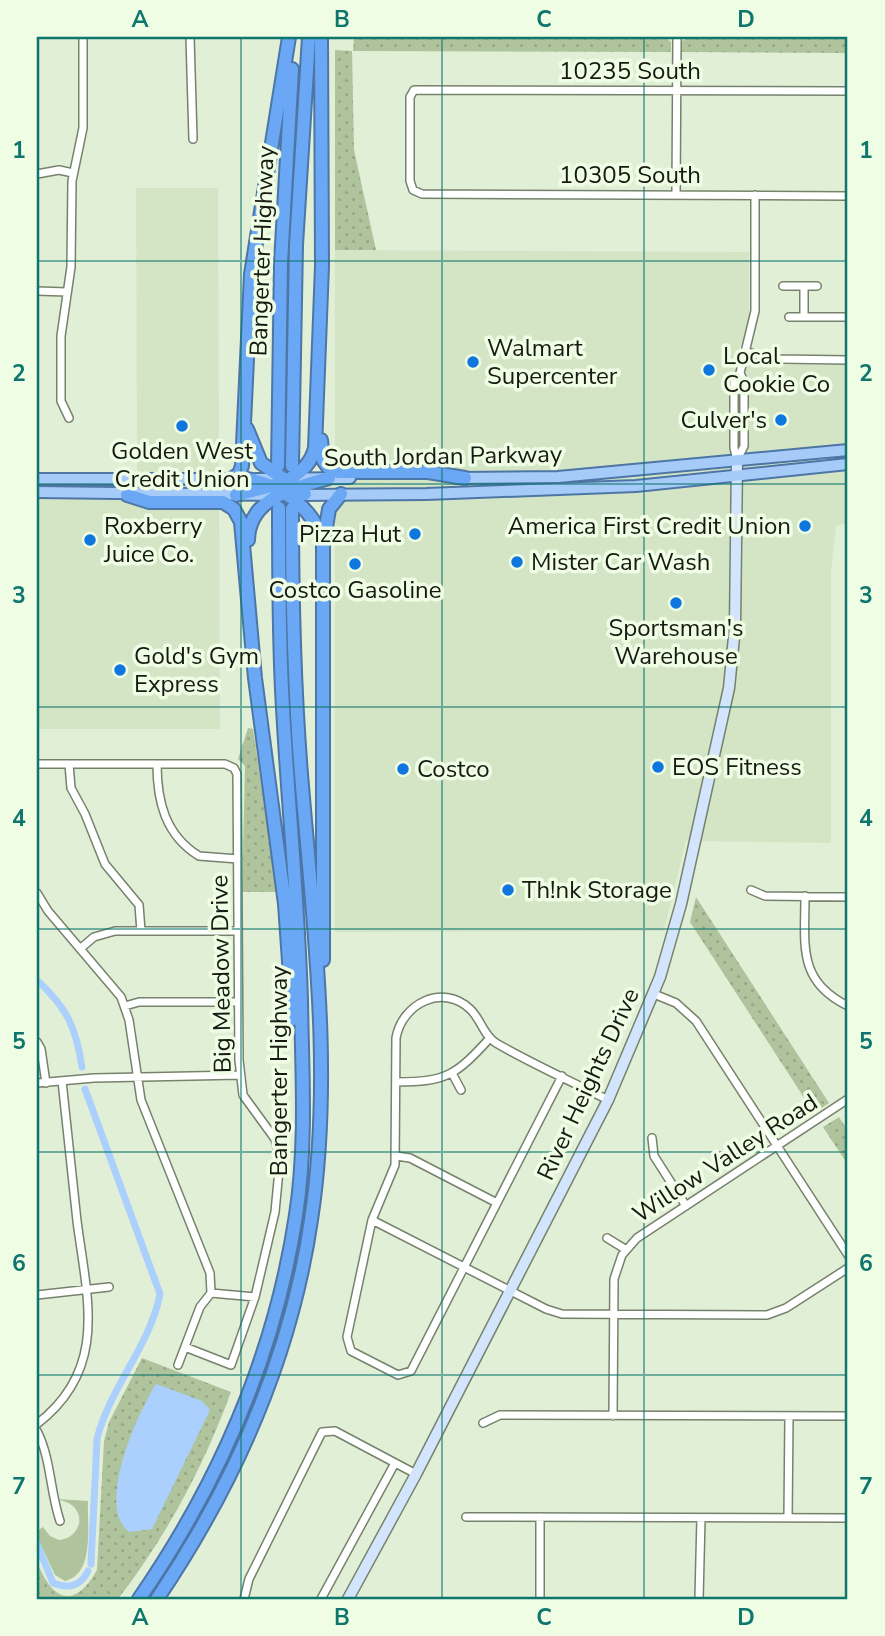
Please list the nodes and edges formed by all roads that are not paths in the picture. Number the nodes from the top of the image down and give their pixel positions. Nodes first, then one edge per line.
1 (83, 37) edge
2 (190, 37) edge
3 (292, 37) edge
4 (309, 37) edge
5 (321, 37) edge
6 (677, 37) edge
7 (677, 90) junction
8 (848, 91) edge
9 (193, 139) dead end
10 (73, 173) junction
11 (37, 174) edge
12 (413, 190) joint
13 (676, 195) junction
14 (755, 195) junction
15 (848, 196) edge
16 (783, 286) dead end
17 (804, 286) junction
18 (817, 286) dead end
19 (37, 291) edge
20 (67, 292) junction
21 (789, 317) dead end
22 (804, 317) junction
23 (848, 317) edge
24 (746, 352) junction
25 (848, 360) edge
26 (318, 410) junction
27 (69, 418) dead end
28 (245, 420) junction
29 (848, 450) edge
30 (737, 460) junction
31 (848, 464) edge
32 (736, 476) junction
33 (329, 478) joint
34 (466, 478) junction
35 (37, 479) edge
36 (231, 479) junction
37 (248, 479) joint
38 (286, 488) junction
39 (37, 492) edge
40 (341, 494) junction
41 (127, 495) junction
42 (236, 495) joint
43 (323, 546) junction
44 (247, 578) junction
45 (37, 764) edge
46 (69, 764) junction
47 (157, 764) junction
48 (238, 859) junction
49 (751, 890) dead end
50 (37, 893) edge
51 (805, 897) junction
52 (848, 897) edge
53 (141, 931) junction
54 (238, 931) junction
55 (81, 948) junction
56 (654, 994) junction
57 (238, 1002) junction
58 (125, 1006) junction
59 (848, 1006) edge
60 (489, 1038) junction
61 (37, 1042) edge
62 (240, 1075) junction
63 (453, 1075) junction
64 (562, 1076) junction
65 (137, 1077) junction
66 (62, 1081) junction
67 (396, 1082) junction
68 (37, 1083) edge
69 (46, 1083) junction
70 (319, 1083) junction
71 (461, 1090) dead end
72 (608, 1100) junction
73 (848, 1100) edge
74 (303, 1117) junction
75 (652, 1138) dead end
76 (778, 1146) junction
77 (396, 1156) junction
78 (497, 1203) junction
79 (686, 1206) junction
80 (372, 1220) junction
81 (607, 1238) dead end
82 (625, 1250) junction
83 (848, 1255) edge
84 (464, 1267) junction
85 (848, 1268) edge
86 (109, 1287) dead end
87 (87, 1290) junction
88 (510, 1290) junction
89 (211, 1293) junction
90 (37, 1295) edge
91 (255, 1297) junction
92 (614, 1315) junction
93 (185, 1347) junction
94 (178, 1365) dead end
95 (613, 1416) junction
96 (789, 1416) junction
97 (848, 1416) edge
98 (483, 1423) dead end
99 (37, 1424) edge
100 (37, 1431) edge
101 (395, 1463) junction
102 (416, 1474) junction
103 (466, 1517) dead end
104 (540, 1517) junction
105 (701, 1518) junction
106 (788, 1518) junction
107 (848, 1518) edge
108 (60, 1521) dead end
109 (139, 1599) edge
110 (157, 1599) edge
111 (244, 1599) edge
112 (321, 1599) edge
113 (348, 1599) edge
114 (540, 1599) edge
115 (699, 1599) edge

1 - 10 street
2 - 9 street
3 - 28 highway
3 - 38 highway, Bangerter Highway
4 - 38 highway, Bangerter Highway
5 - 26 highway
6 - 7 street
7 - 8 street, 10235 South
7 - 12 street, 10235 South
7 - 13 street
10 - 11 street
10 - 20 street
12 - 13 street, 10305 South
13 - 14 street, 10305 South
14 - 15 street, 10305 South
14 - 24 street, River Heights Drive
16 - 17 street
17 - 18 street
17 - 22 street
19 - 20 street
20 - 27 street
21 - 22 street
22 - 23 street
24 - 25 street
24 - 30 street, River Heights Drive
26 - 34 highway
26 - 38 highway
28 - 36 highway
28 - 38 highway
29 - 30 main road, South Jordan Parkway
30 - 32 street, River Heights Drive
30 - 34 main road, South Jordan Parkway
31 - 32 main road, South Jordan Parkway
32 - 40 main road, South Jordan Parkway
32 - 56 street, River Heights Drive
33 - 34 main road, South Jordan Parkway
33 - 38 highway
35 - 36 main road
36 - 37 main road
37 - 38 highway
38 - 40 main road, South Jordan Parkway
38 - 42 highway
38 - 43 highway
38 - 44 highway
38 - 70 highway, Bangerter Highway
38 - 74 highway, Bangerter Highway
39 - 41 main road
40 - 43 highway
41 - 42 main road
41 - 44 highway
43 - 70 highway
44 - 74 highway
45 - 46 street
46 - 47 street
46 - 53 street
47 - 48 street
47 - 48 street, Big Meadow Drive
48 - 54 street, Big Meadow Drive
49 - 51 street
50 - 55 street
51 - 52 street
51 - 59 street
53 - 54 street
53 - 55 street
54 - 57 street, Big Meadow Drive
55 - 58 street
56 - 72 street, River Heights Drive
56 - 76 street
57 - 58 street
57 - 62 street, Big Meadow Drive
58 - 65 street
60 - 63 street
60 - 64 street
60 - 67 street
61 - 69 street
62 - 65 street
62 - 91 street, Big Meadow Drive
63 - 67 street
63 - 71 street
64 - 72 street
64 - 78 street
65 - 66 street
65 - 89 street
66 - 69 street
66 - 87 street
67 - 77 street
68 - 69 street
70 - 110 highway, Bangerter Highway
72 - 88 street, River Heights Drive
73 - 76 street, Willow Valley Road
74 - 109 highway, Bangerter Highway
75 - 79 street
76 - 79 street, Willow Valley Road
76 - 83 street
77 - 78 street
77 - 80 street
78 - 84 street
79 - 82 street, Willow Valley Road
80 - 84 street
80 - 84 street
81 - 82 street
82 - 92 street, Willow Valley Road
84 - 88 street
85 - 92 street
86 - 87 street
87 - 90 street
87 - 99 street
88 - 92 street
88 - 102 street, River Heights Drive
89 - 91 street
89 - 93 street
91 - 93 street, Big Meadow Drive
92 - 95 street, Willow Valley Road
93 - 94 street
95 - 96 street
95 - 98 street
96 - 97 street
96 - 106 street
100 - 108 street
101 - 102 street
101 - 111 street
101 - 112 street
102 - 113 street, River Heights Drive
103 - 104 street
104 - 105 street
104 - 114 street
105 - 106 street
105 - 115 street
106 - 107 street

